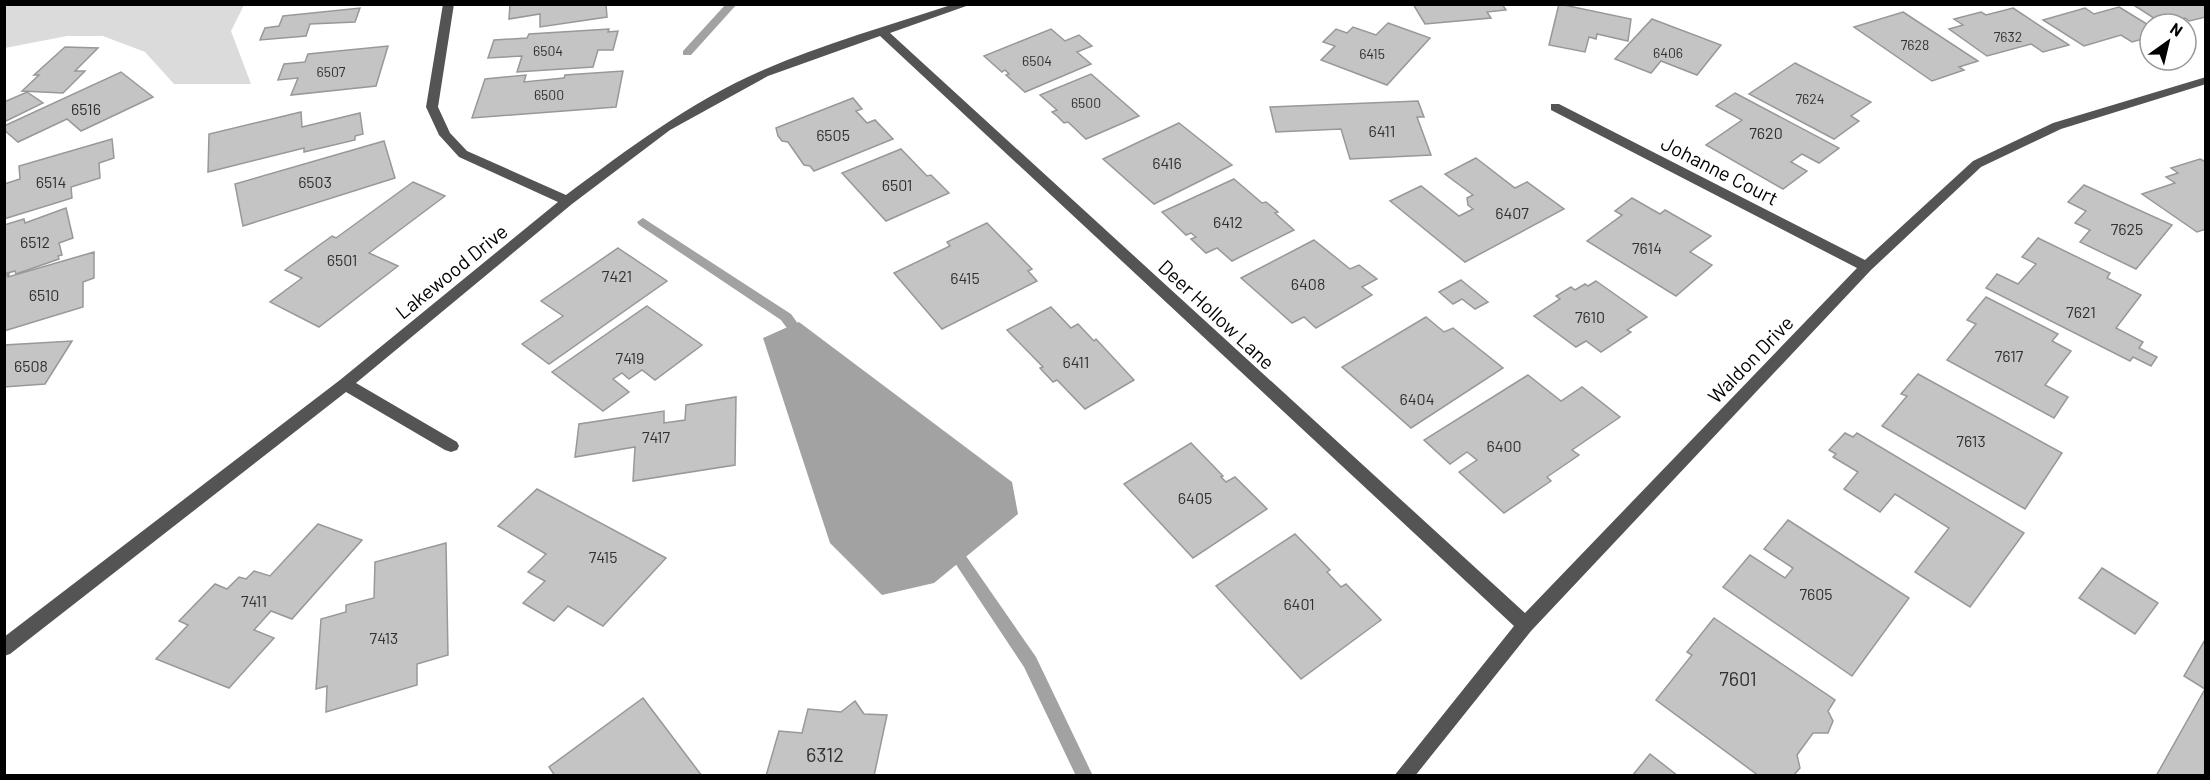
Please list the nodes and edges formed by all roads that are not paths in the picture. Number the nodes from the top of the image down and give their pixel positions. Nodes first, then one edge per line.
1 (449, 4) edge
2 (968, 4) edge
3 (882, 32) junction
4 (2205, 81) edge
5 (1555, 107) dead end
6 (567, 201) junction
7 (1866, 267) junction
8 (345, 384) junction
9 (451, 446) dead end
10 (1526, 625) junction
11 (4, 648) edge
12 (1403, 776) edge

1 - 6 street
2 - 3 street, Lakewood Drive
3 - 6 street, Lakewood Drive
3 - 10 street, Deer Hollow Lane
4 - 7 street, Waldon Drive
5 - 7 street, Johanne Court
6 - 8 street, Lakewood Drive
7 - 10 street, Waldon Drive
8 - 9 street
8 - 11 street, Lakewood Drive
10 - 12 street, Waldon Drive

